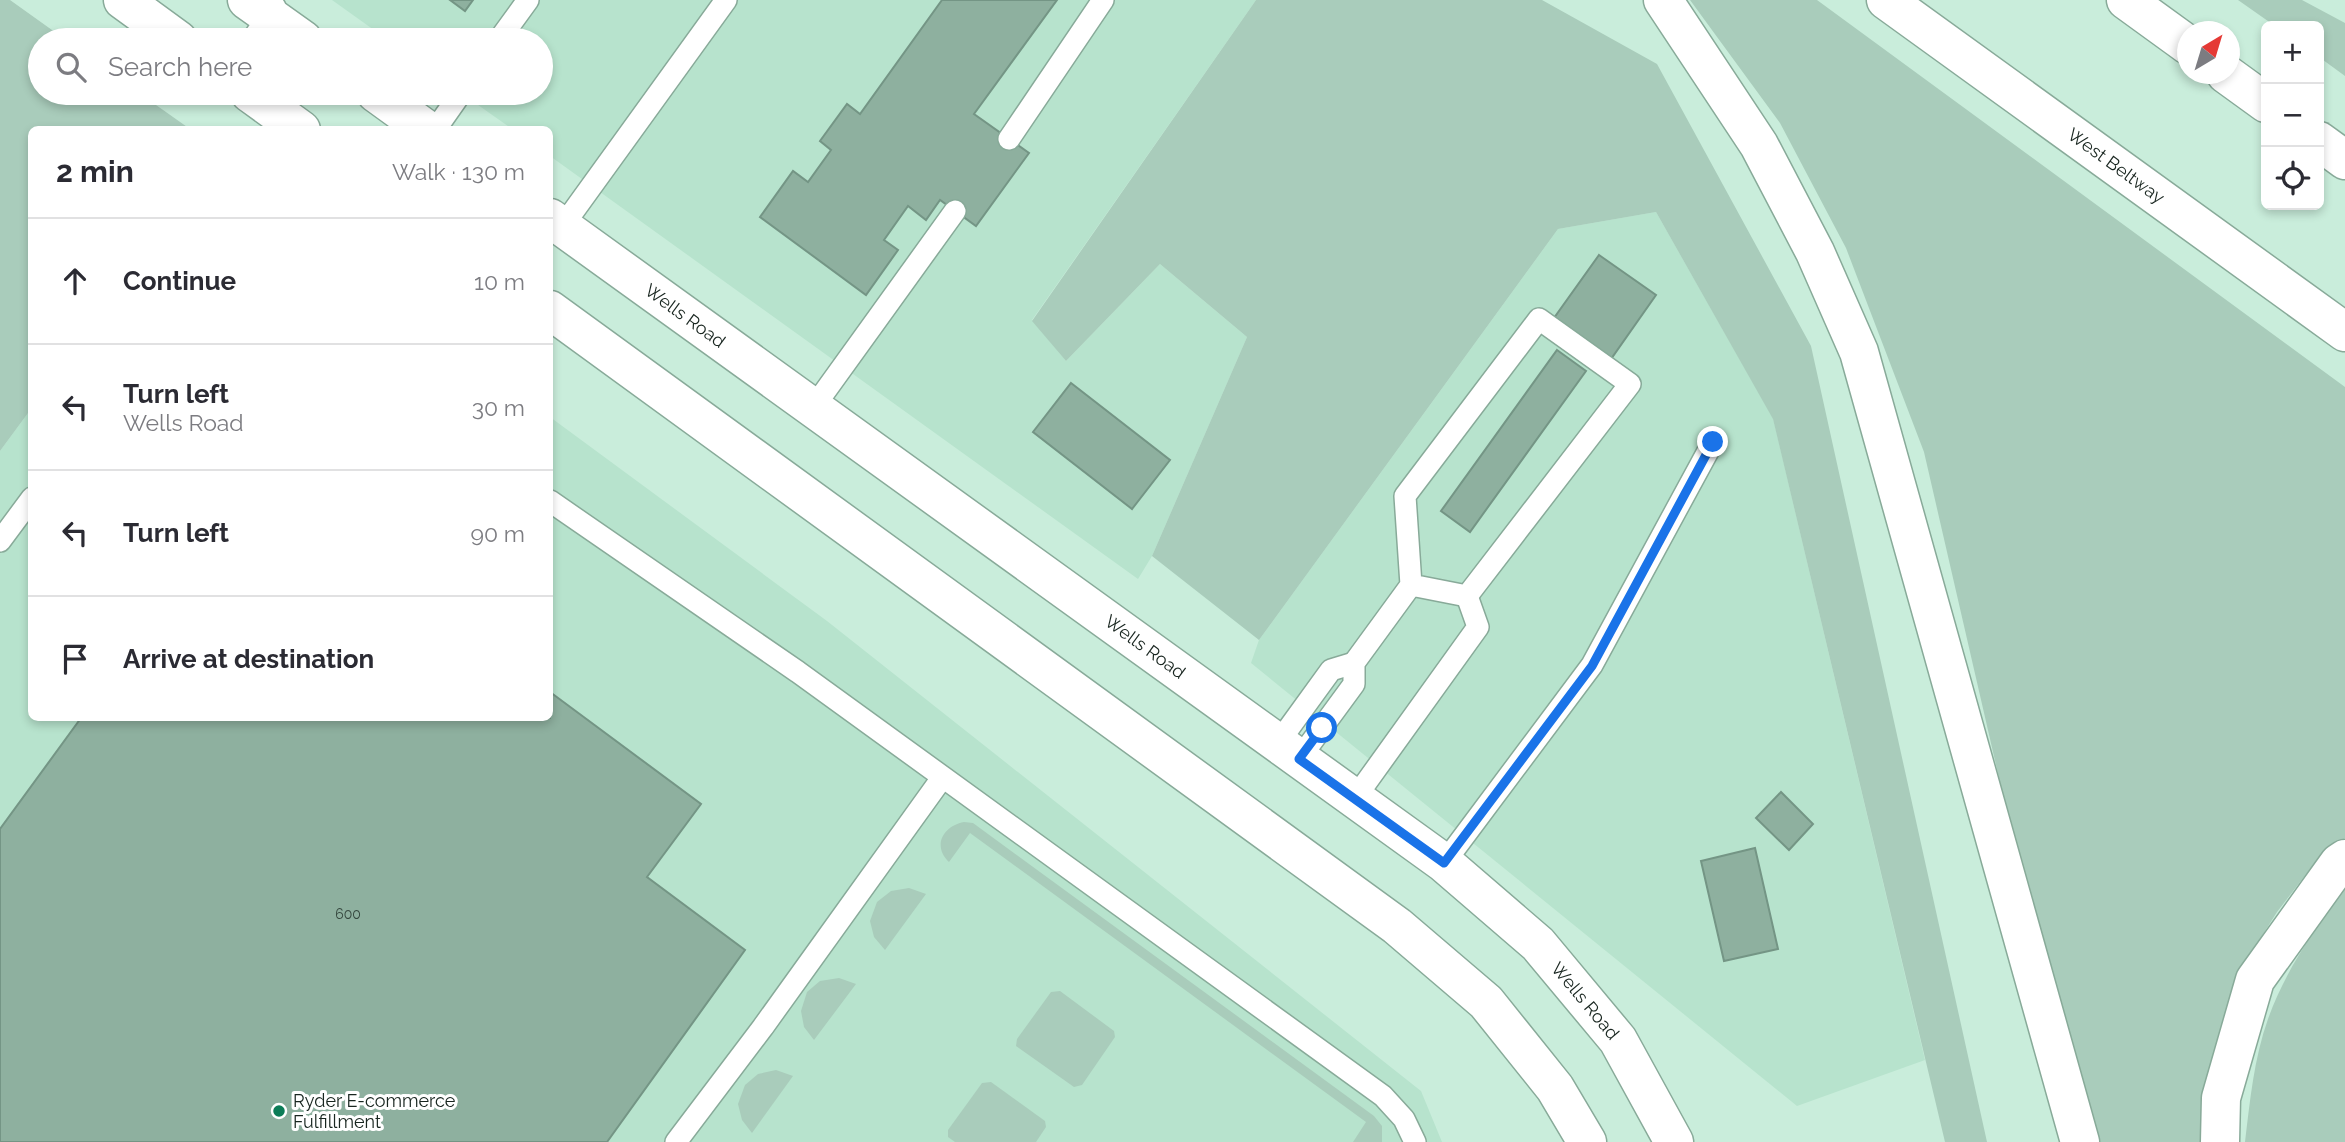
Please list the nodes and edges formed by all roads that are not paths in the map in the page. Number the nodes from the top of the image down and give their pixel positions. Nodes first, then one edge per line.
1 (122, 0) edge
2 (528, 0) edge
3 (726, 0) edge
4 (1103, 0) edge
5 (1663, 0) edge
6 (1886, 0) edge
7 (2126, 0) edge
8 (262, 14) edge
9 (161, 28) edge
10 (284, 28) edge
11 (508, 28) edge
12 (2177, 37) edge
13 (2240, 84) edge
14 (2261, 99) edge
15 (267, 105) edge
16 (393, 105) edge
17 (453, 105) edge
18 (295, 126) edge
19 (421, 126) edge
20 (438, 126) edge
21 (1009, 139) dead end
22 (2324, 145) edge
23 (2345, 160) edge
24 (955, 211) dead end
25 (556, 223) edge
26 (553, 312) edge
27 (2345, 332) edge
28 (813, 408) junction
29 (1713, 442) dead end
30 (28, 503) edge
31 (553, 503) edge
32 (0, 541) edge
33 (1410, 585) junction
34 (1467, 596) junction
35 (1289, 751) junction
36 (942, 778) junction
37 (1355, 798) junction
38 (2345, 859) edge
39 (1444, 863) junction
40 (676, 1142) edge
41 (1415, 1142) edge
42 (1587, 1142) edge
43 (1674, 1142) edge
44 (2080, 1142) edge
45 (2220, 1142) edge

1 - 9 main road
2 - 11 lane
3 - 25 lane
4 - 21 lane
5 - 44 main road
6 - 27 main road, West Beltway
7 - 12 main road
8 - 10 main road
13 - 14 main road
15 - 18 main road
16 - 19 main road
17 - 20 lane
22 - 23 main road
24 - 28 lane
25 - 28 main road, Wells Road
26 - 42 main road
28 - 35 main road, Wells Road
29 - 39 lane
30 - 32 lane
31 - 36 lane
33 - 34 lane
33 - 34 lane
33 - 35 lane
34 - 37 lane
35 - 37 main road, Wells Road
36 - 40 lane
36 - 41 lane
37 - 39 main road, Wells Road
38 - 45 main road
39 - 43 main road, Wells Road

